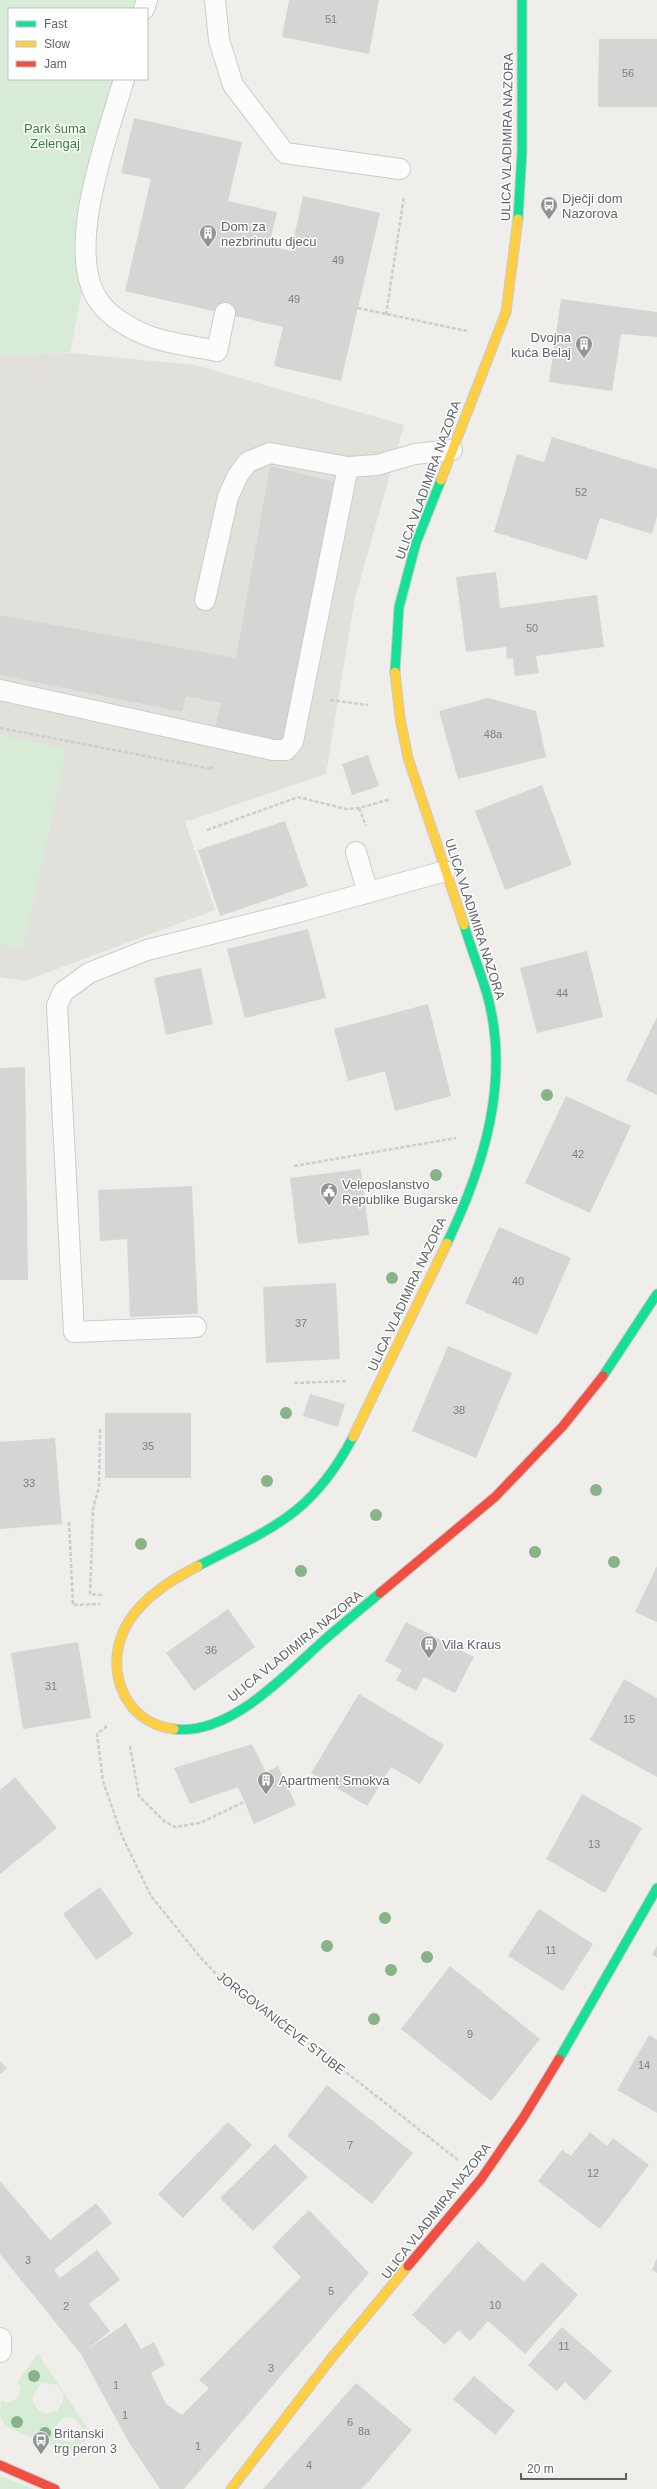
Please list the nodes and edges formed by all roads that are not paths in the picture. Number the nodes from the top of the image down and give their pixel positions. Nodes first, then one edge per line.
1 (215, 0) edge
2 (522, 0) edge
3 (124, 80) edge
4 (400, 169) road end
5 (225, 313) dead end
6 (452, 450) junction
7 (348, 467) junction
8 (205, 600) dead end
9 (0, 690) edge
10 (356, 852) dead end
11 (445, 871) junction
12 (368, 893) junction
13 (657, 1294) edge
14 (196, 1327) dead end
15 (657, 1888) edge
16 (0, 2339) edge
17 (0, 2351) edge
18 (0, 2465) edge
19 (54, 2489) edge
20 (231, 2489) edge

1 - 4 lane
2 - 6 street, ULICA VLADIMIRA NAZORA
3 - 5 lane
6 - 7 lane
6 - 11 street, ULICA VLADIMIRA NAZORA
7 - 8 lane
7 - 9 lane
10 - 12 lane
11 - 12 lane
11 - 13 street, ULICA VLADIMIRA NAZORA
12 - 14 lane
15 - 20 street, ULICA VLADIMIRA NAZORA
16 - 17 street
18 - 19 street

